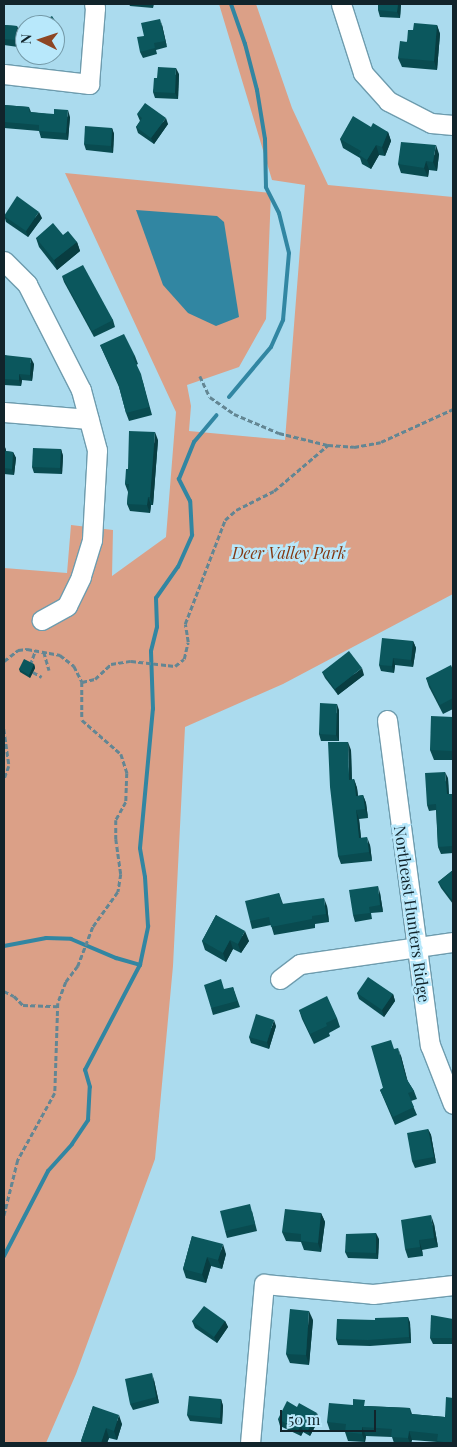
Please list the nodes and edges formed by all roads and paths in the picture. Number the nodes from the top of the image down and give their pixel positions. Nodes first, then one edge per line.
1 (94, 4) edge
2 (341, 4) edge
3 (4, 74) edge
4 (453, 125) edge
5 (4, 261) edge
6 (200, 376) dead end
7 (453, 409) edge
8 (4, 412) edge
9 (89, 419) junction
10 (328, 445) junction
11 (42, 620) dead end
12 (36, 651) junction
13 (44, 652) junction
14 (4, 661) edge
15 (30, 665) edge
16 (49, 670) dead end
17 (33, 672) edge
18 (42, 677) dead end
19 (82, 682) junction
20 (386, 720) dead end
21 (4, 729) edge
22 (4, 780) edge
23 (453, 942) edge
24 (416, 947) junction
25 (280, 980) dead end
26 (4, 992) edge
27 (58, 1006) junction
28 (453, 1104) edge
29 (4, 1216) edge
30 (453, 1286) edge
31 (250, 1443) edge

1 - 3 street
2 - 4 street
5 - 9 street
6 - 10 path
7 - 10 path
8 - 9 street
9 - 11 street
10 - 19 path
12 - 13 path
12 - 14 path
12 - 15 path
13 - 16 path
13 - 19 path
17 - 18 path
19 - 27 path
20 - 24 street, Northeast Hunters Ridge
21 - 22 path
23 - 24 street
24 - 25 street
24 - 28 street, Northeast Hunters Ridge
26 - 27 path
27 - 29 path
30 - 31 street

